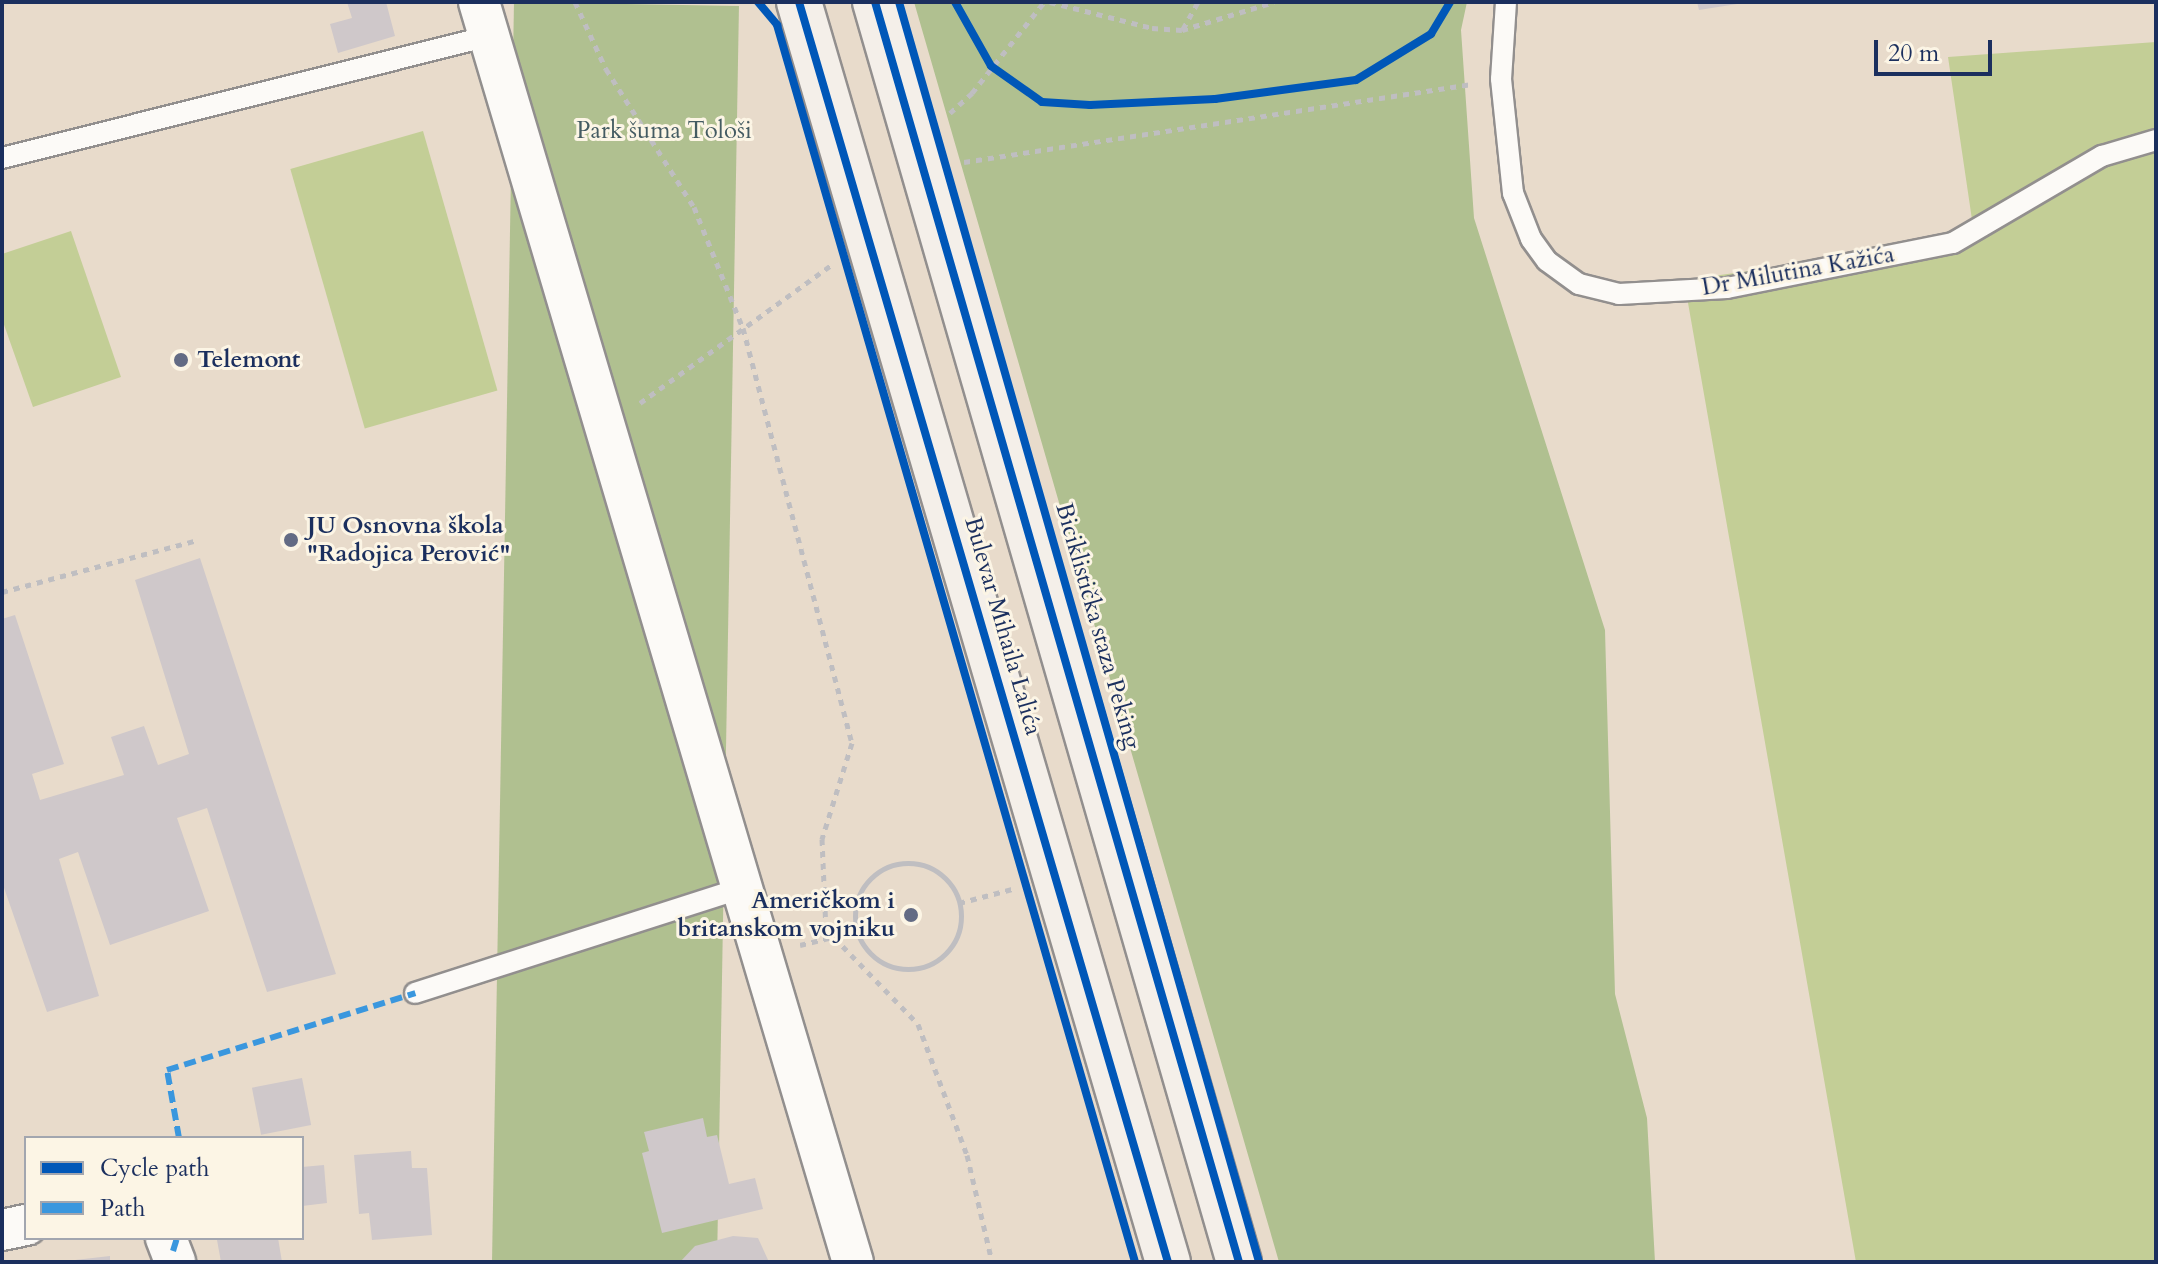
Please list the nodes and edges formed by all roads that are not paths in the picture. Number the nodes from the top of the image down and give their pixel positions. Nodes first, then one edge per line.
1 (799, 2) edge
2 (875, 2) edge
3 (1506, 2) edge
4 (484, 19) edge
5 (2156, 140) edge
6 (2, 158) edge
7 (745, 887) junction
8 (415, 993) dead end
9 (24, 1225) edge
10 (2, 1230) edge
11 (167, 1240) edge
12 (175, 1262) edge
13 (853, 1262) edge
14 (1168, 1262) edge
15 (1239, 1262) edge

1 - 14 main road, Bulevar Mihaila Lalića
2 - 15 main road
3 - 5 lane, Dr Milutina Kažića
4 - 6 lane
4 - 7 street
7 - 8 lane
7 - 13 street
9 - 10 street
11 - 12 street

